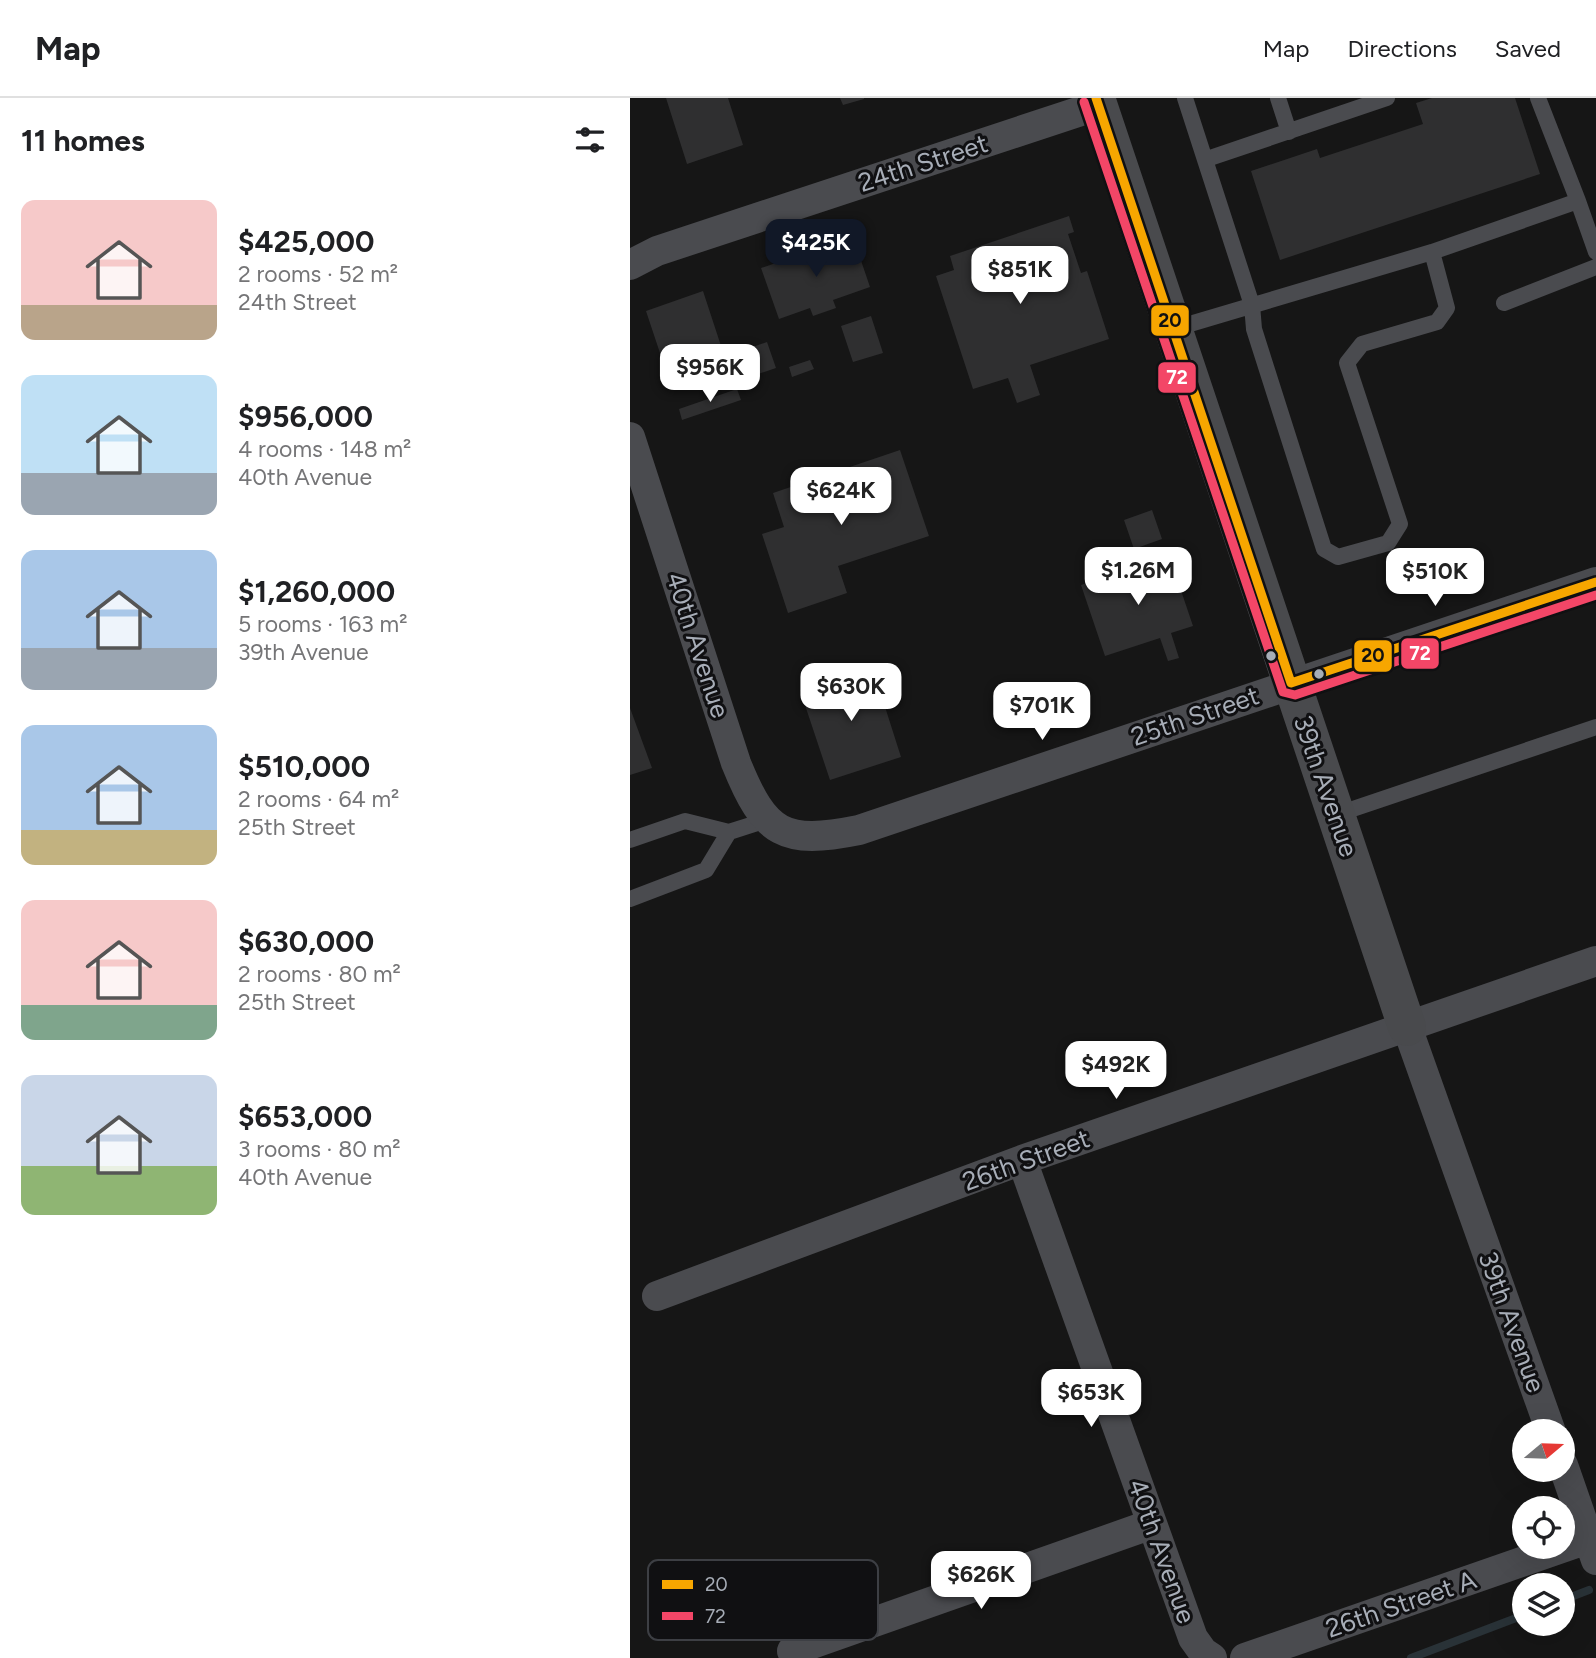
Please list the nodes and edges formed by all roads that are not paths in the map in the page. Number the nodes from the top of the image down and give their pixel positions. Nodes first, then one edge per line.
1 (1185, 98) edge
2 (1278, 98) edge
3 (1387, 98) edge
4 (1538, 98) edge
5 (1098, 101) edge
6 (1348, 104) edge
7 (1289, 132) junction
8 (1207, 159) junction
9 (1578, 201) junction
10 (1432, 252) junction
11 (1596, 252) edge
12 (630, 265) edge
13 (1596, 267) edge
14 (1504, 303) dead end
15 (1252, 305) junction
16 (1173, 329) junction
17 (630, 437) edge
18 (1596, 582) edge
19 (1291, 683) junction
20 (1596, 727) edge
21 (1335, 815) junction
22 (767, 820) junction
23 (729, 832) junction
24 (793, 834) joint
25 (630, 840) edge
26 (630, 899) edge
27 (1596, 961) edge
28 (1407, 1027) junction
29 (1022, 1160) junction
30 (656, 1296) dead end
31 (1546, 1419) edge
32 (1569, 1482) edge
33 (1152, 1524) junction
34 (1593, 1545) edge
35 (878, 1621) edge
36 (823, 1640) edge
37 (792, 1651) dead end
38 (1212, 1658) edge
39 (1245, 1658) edge

1 - 8 lane
2 - 7 lane
3 - 6 lane
4 - 9 lane
5 - 12 street, 24th Street
5 - 16 street, 39th Avenue
6 - 7 lane
7 - 8 lane
8 - 15 lane
9 - 10 lane
9 - 11 lane
10 - 15 lane
10 - 15 lane
13 - 14 lane
15 - 16 lane
16 - 19 street, 39th Avenue
17 - 22 street, 40th Avenue
18 - 19 street, 25th Street
19 - 21 street, 39th Avenue
19 - 24 street, 25th Street
20 - 21 lane
21 - 28 street, 39th Avenue
22 - 23 lane
22 - 24 street, 40th Avenue
23 - 25 lane
23 - 26 lane
27 - 28 street, 26th Street
28 - 29 street, 26th Street
28 - 31 street, 39th Avenue
29 - 30 street, 26th Street
29 - 33 street, 40th Avenue
32 - 34 street
33 - 35 street
33 - 38 street, 40th Avenue
34 - 39 street, 26th Street A
36 - 37 street

